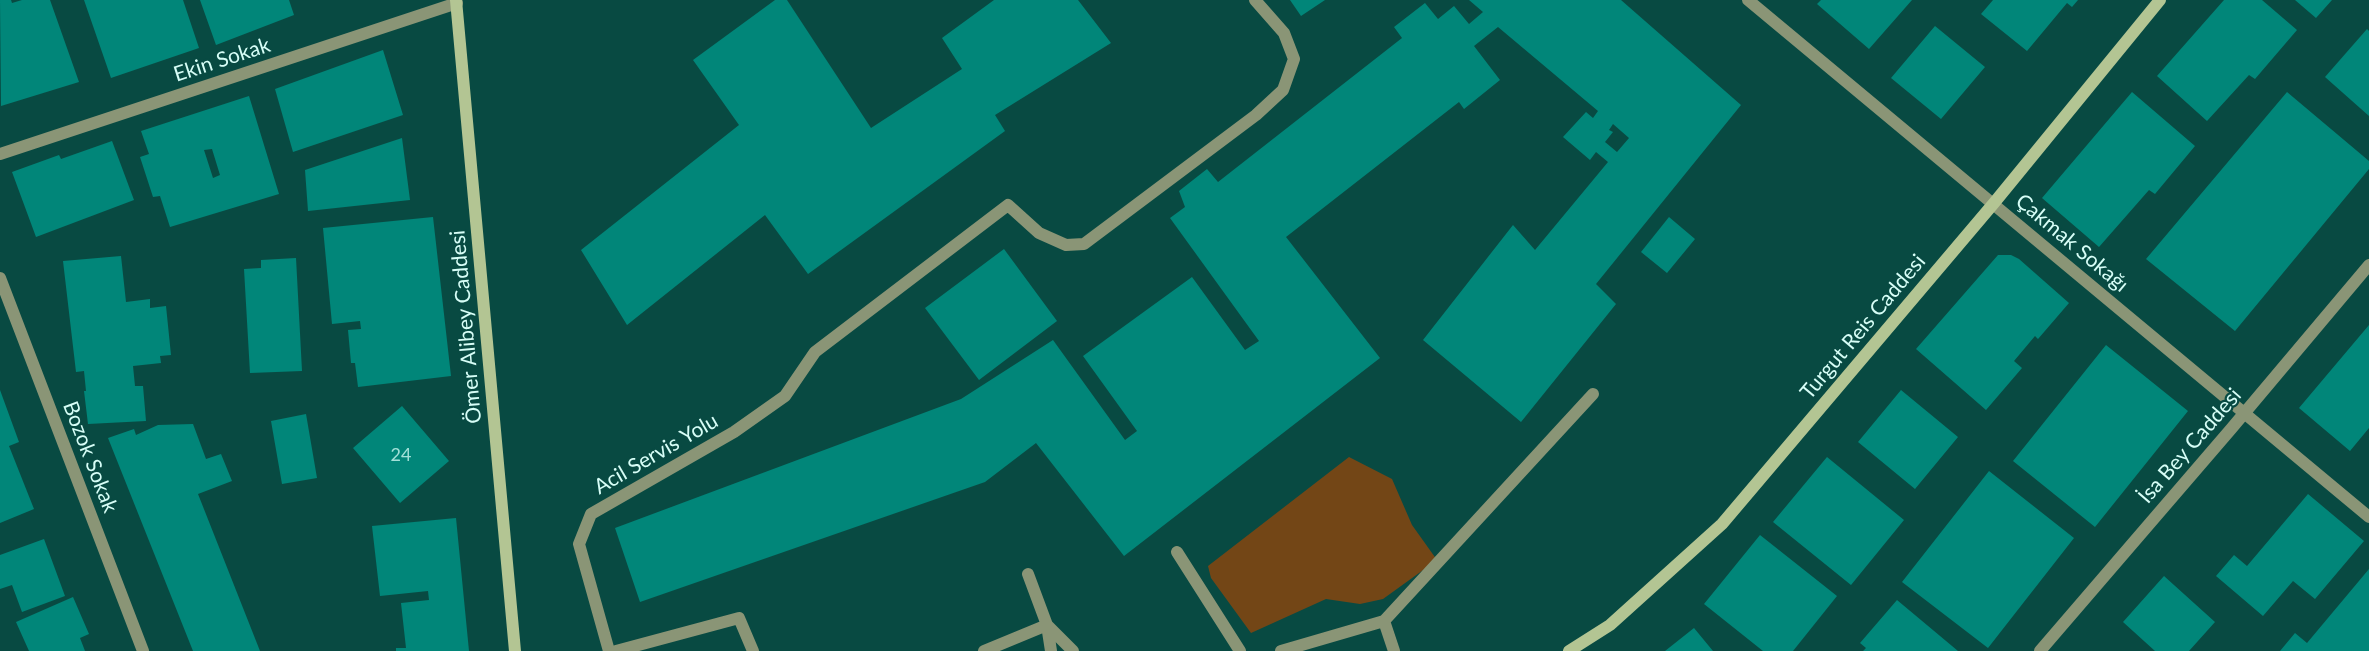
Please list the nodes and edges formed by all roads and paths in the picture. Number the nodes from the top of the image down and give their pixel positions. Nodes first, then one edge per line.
1 (1255, 0) edge
2 (2160, 0) edge
3 (459, 1) edge
4 (1757, 3) edge
5 (0, 154) edge
6 (1994, 203) junction
7 (2369, 264) edge
8 (0, 278) edge
9 (1593, 394) dead end
10 (2244, 413) junction
11 (2369, 517) edge
12 (1177, 552) dead end
13 (1028, 574) dead end
14 (1384, 621) junction
15 (1047, 625) junction
16 (143, 651) edge
17 (515, 651) edge
18 (609, 651) edge
19 (616, 651) edge
20 (753, 651) edge
21 (984, 651) edge
22 (1051, 651) edge
23 (1073, 651) edge
24 (1240, 651) edge
25 (1281, 651) edge
26 (1394, 651) edge
27 (1569, 651) edge
28 (2040, 651) edge

1 - 18 street, Acil Servis Yolu
2 - 6 street, Turgut Reis Caddesi
3 - 5 street, Ekin Sokak
3 - 17 street, Ömer Alibey Caddesi
4 - 6 street, Çakmak Sokağı
6 - 10 street, Çakmak Sokağı
6 - 27 street, Turgut Reis Caddesi
7 - 10 street, İsa Bey Caddesi
8 - 16 street, Bozok Sokak
9 - 14 street
10 - 11 street, Çakmak Sokağı
10 - 28 street, İsa Bey Caddesi
12 - 24 street
13 - 15 street
14 - 25 street
14 - 26 street
15 - 21 street
15 - 22 street
15 - 23 street
19 - 20 street

